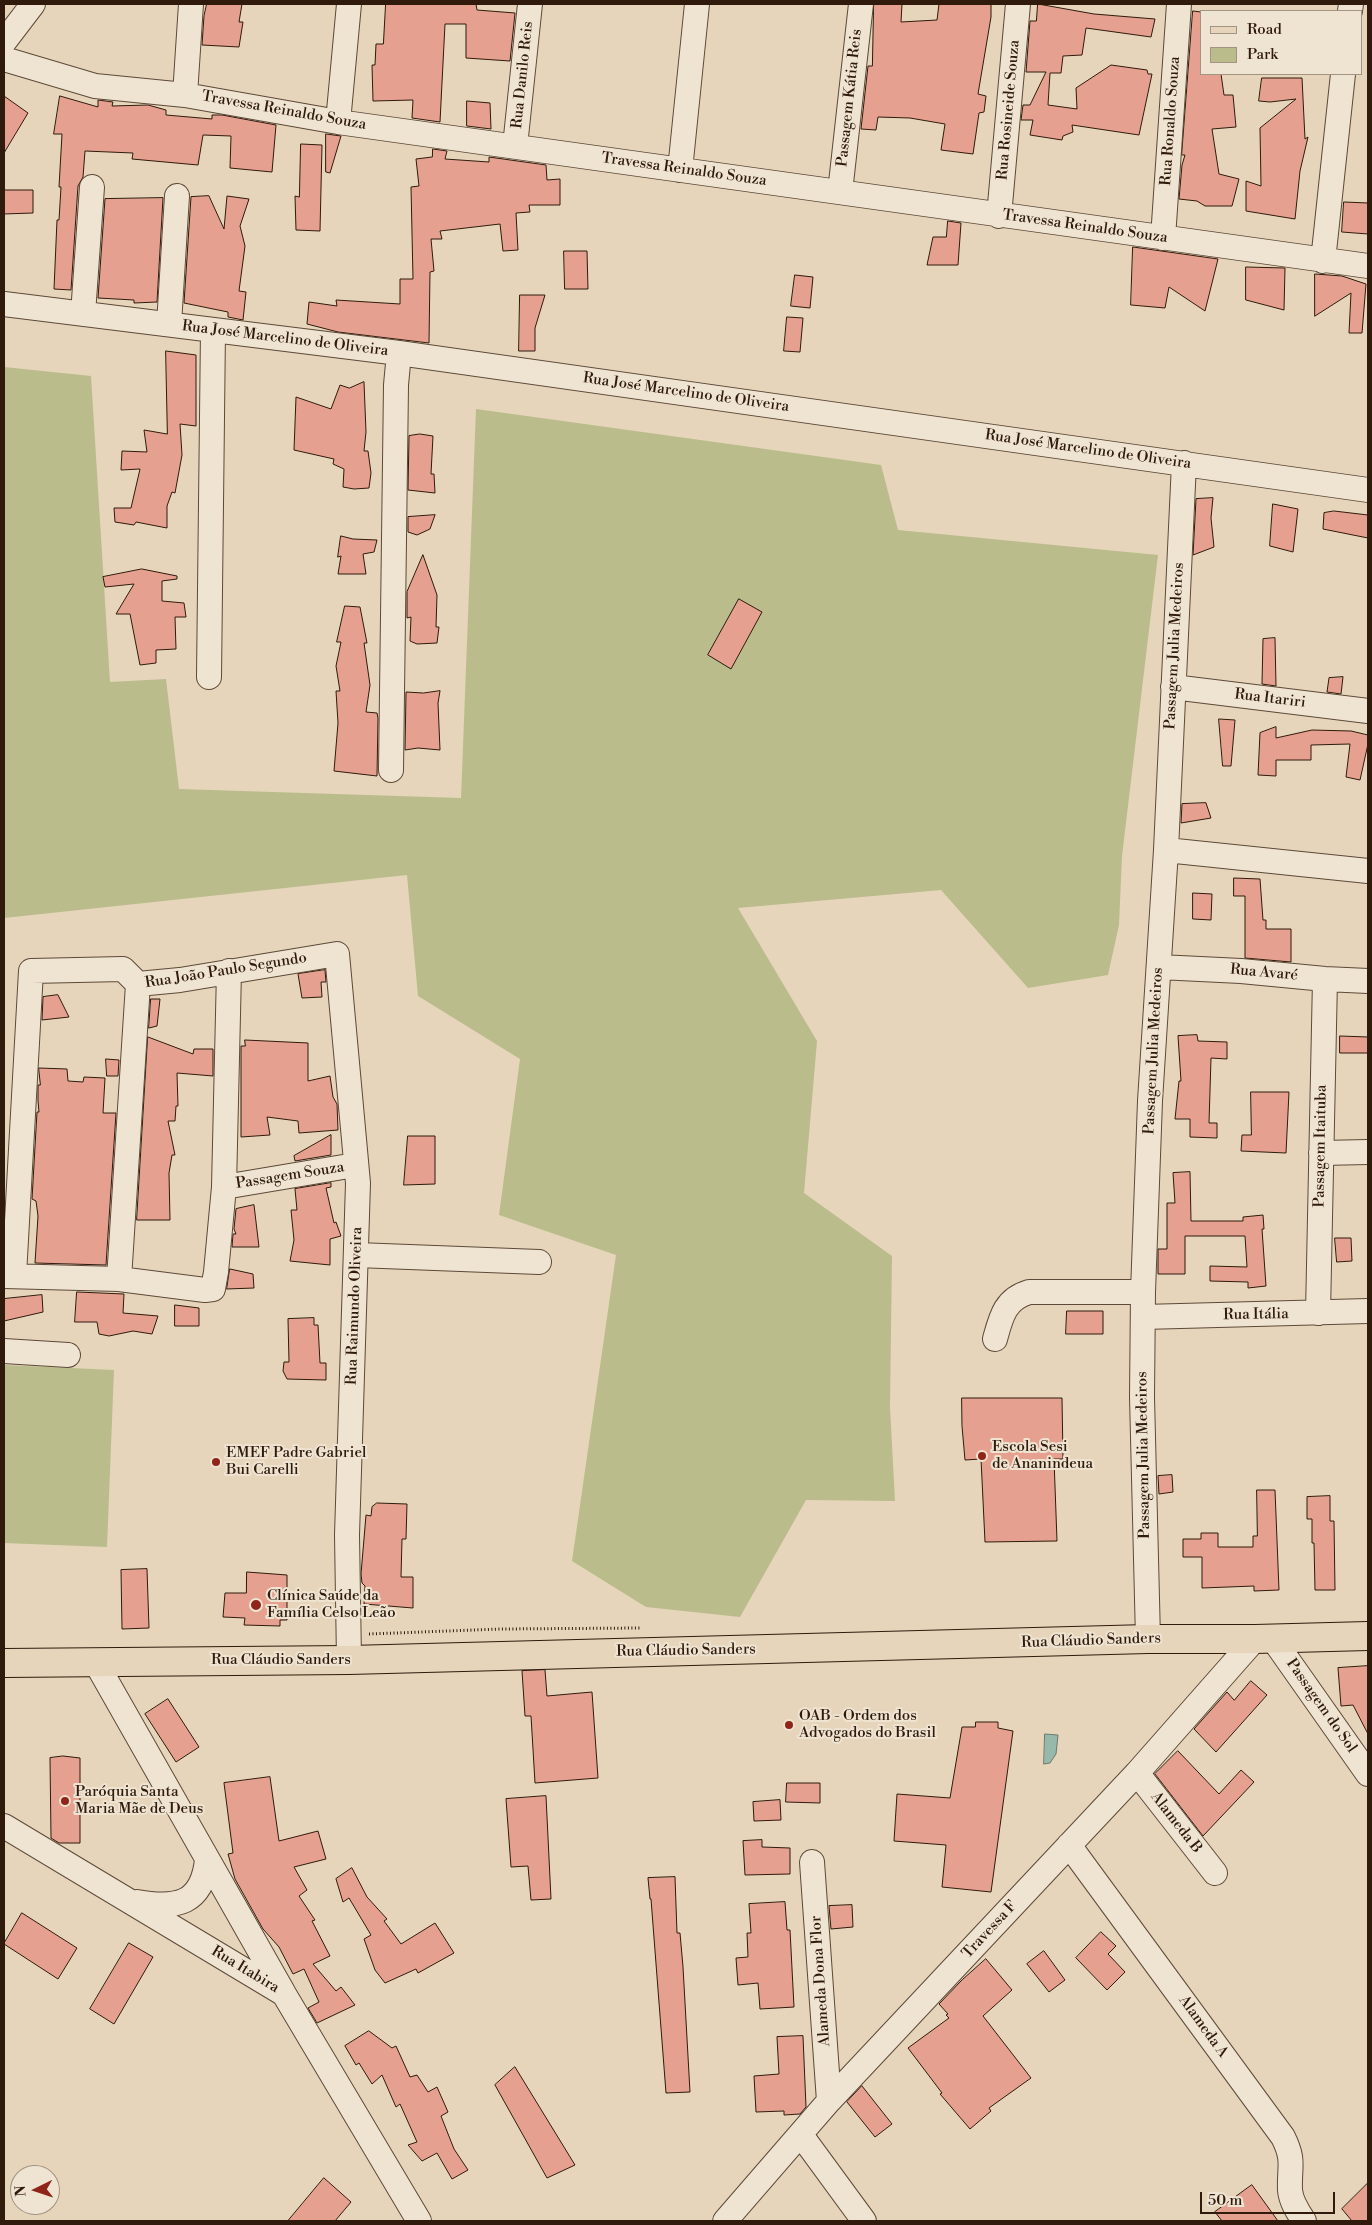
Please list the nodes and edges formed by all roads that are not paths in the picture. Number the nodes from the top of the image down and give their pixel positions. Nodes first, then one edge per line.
1 (33, 4) edge
2 (191, 4) edge
3 (349, 4) edge
4 (530, 4) edge
5 (697, 4) edge
6 (861, 4) edge
7 (1018, 4) edge
8 (1179, 4) edge
9 (4, 42) edge
10 (4, 59) edge
11 (1343, 75) edge
12 (185, 95) junction
13 (338, 122) junction
14 (515, 146) junction
15 (680, 170) junction
16 (92, 187) dead end
17 (840, 192) junction
18 (177, 196) dead end
19 (999, 216) junction
20 (1163, 238) junction
21 (1323, 261) junction
22 (1368, 266) edge
23 (4, 304) edge
24 (83, 314) junction
25 (169, 324) junction
26 (213, 330) junction
27 (400, 353) junction
28 (1184, 463) junction
29 (1368, 490) edge
30 (209, 677) dead end
31 (1173, 687) junction
32 (1368, 711) edge
33 (391, 770) dead end
34 (1166, 850) junction
35 (1368, 871) edge
36 (337, 954) joint
37 (1159, 967) junction
38 (229, 971) junction
39 (1325, 979) junction
40 (1368, 981) edge
41 (138, 984) junction
42 (1321, 1152) junction
43 (1368, 1152) edge
44 (355, 1165) junction
45 (224, 1187) junction
46 (357, 1255) junction
47 (539, 1262) dead end
48 (9, 1276) edge
49 (119, 1279) junction
50 (1143, 1292) junction
51 (1368, 1311) edge
52 (1318, 1313) junction
53 (1143, 1317) junction
54 (995, 1338) dead end
55 (4, 1351) edge
56 (68, 1354) dead end
57 (1368, 1636) edge
58 (1148, 1639) junction
59 (1264, 1639) junction
60 (349, 1660) junction
61 (95, 1661) junction
62 (4, 1663) edge
63 (1137, 1773) junction
64 (1368, 1774) edge
65 (4, 1826) edge
66 (1069, 1845) junction
67 (208, 1860) junction
68 (812, 1862) dead end
69 (1215, 1873) dead end
70 (128, 1900) junction
71 (284, 1994) junction
72 (829, 2101) junction
73 (801, 2135) junction
74 (419, 2221) edge
75 (725, 2221) edge
76 (864, 2221) edge
77 (1304, 2221) edge

1 - 9 street
2 - 12 street
3 - 13 street
4 - 14 street, Rua Danilo Reis
5 - 15 street
6 - 17 street, Passagem Kátia Reis
7 - 19 street, Rua Rosineide Souza
8 - 20 street, Rua Ronaldo Souza
10 - 12 street, Travessa Reinaldo Souza
11 - 21 street
12 - 13 street, Travessa Reinaldo Souza
13 - 14 street, Travessa Reinaldo Souza
14 - 15 street, Travessa Reinaldo Souza
15 - 17 street, Travessa Reinaldo Souza
16 - 24 street
17 - 19 street, Travessa Reinaldo Souza
18 - 25 street
19 - 20 street, Travessa Reinaldo Souza
20 - 21 street, Travessa Reinaldo Souza
21 - 22 street, Travessa Reinaldo Souza
23 - 24 street, Rua José Marcelino de Oliveira
24 - 25 street, Rua José Marcelino de Oliveira
25 - 26 street, Rua José Marcelino de Oliveira
26 - 27 street, Rua José Marcelino de Oliveira
26 - 30 street
27 - 28 street, Rua José Marcelino de Oliveira
27 - 33 street
28 - 29 street, Rua José Marcelino de Oliveira
28 - 31 street, Passagem Julia Medeiros
31 - 32 street, Rua Itariri
31 - 34 street, Passagem Julia Medeiros
34 - 35 street
34 - 37 street, Passagem Julia Medeiros
36 - 38 street, Rua João Paulo Segundo
36 - 44 street, Rua Raimundo Oliveira
37 - 39 street, Rua Avaré
37 - 50 street, Passagem Julia Medeiros
38 - 41 street, Rua João Paulo Segundo
38 - 45 street
39 - 40 street, Rua Avaré
39 - 42 street, Passagem Itaituba
41 - 48 street, Rua João Paulo Segundo
41 - 49 street
42 - 43 street
42 - 52 street, Passagem Itaituba
44 - 45 street, Passagem Souza
44 - 46 street, Rua Raimundo Oliveira
45 - 49 street
46 - 47 street
46 - 60 street, Rua Raimundo Oliveira
48 - 49 street
50 - 53 street, Passagem Julia Medeiros
50 - 54 street
51 - 52 street, Rua Itália
52 - 53 street, Rua Itália
53 - 58 street, Passagem Julia Medeiros
55 - 56 street
57 - 59 main road, Rua Cláudio Sanders
58 - 59 main road, Rua Cláudio Sanders
58 - 60 main road, Rua Cláudio Sanders
59 - 63 street, Travessa F
59 - 64 street, Passagem do Sol
60 - 61 main road, Rua Cláudio Sanders
61 - 62 main road, Rua Cláudio Sanders
61 - 67 street
63 - 66 street, Travessa F
63 - 69 street, Alameda B
65 - 70 street, Rua Itabira
66 - 72 street, Travessa F
66 - 77 street, Alameda A
67 - 70 street
67 - 71 street
68 - 72 street, Alameda Dona Flor
70 - 71 street, Rua Itabira
71 - 74 street, Rua Itabira
72 - 73 street, Travessa F
73 - 75 street, Travessa F
73 - 76 street

